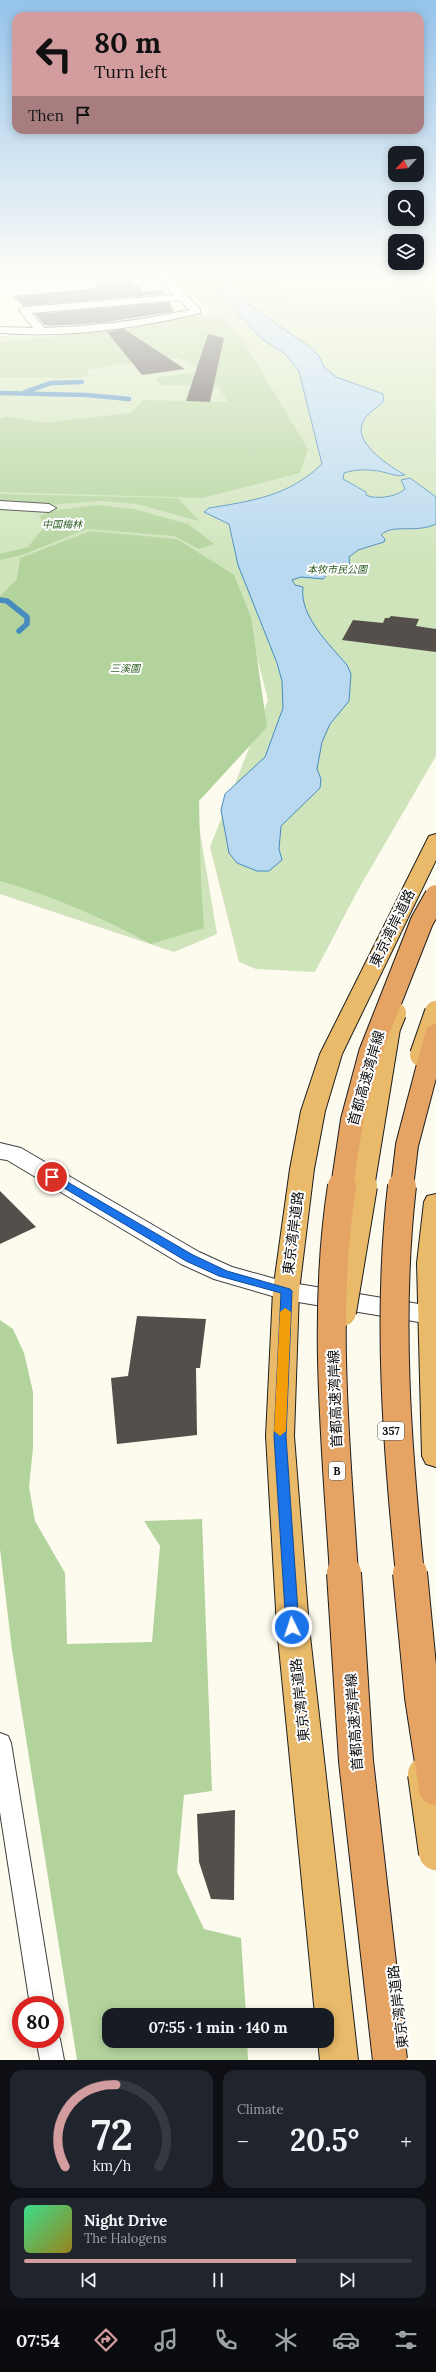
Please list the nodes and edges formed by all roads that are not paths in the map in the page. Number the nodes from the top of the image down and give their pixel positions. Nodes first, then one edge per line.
1 (0, 505) edge
2 (49, 508) dead end
3 (436, 840) edge
4 (436, 896) edge
5 (436, 914) edge
6 (436, 1012) edge
7 (436, 1035) edge
8 (0, 1151) edge
9 (436, 1202) edge
10 (286, 1291) junction
11 (431, 1315) junction
12 (436, 1456) edge
13 (0, 1743) edge
14 (436, 1788) edge
15 (436, 1853) edge
16 (41, 1996) edge
17 (50, 2048) edge
18 (52, 2060) edge
19 (339, 2060) edge
20 (390, 2060) edge
21 (404, 2060) edge

1 - 2 street
3 - 10 highway, 東京湾岸道路
4 - 20 highway, 首都高速湾岸線 / B, bridge
5 - 21 highway, 東京湾岸道路, bridge
6 - 15 highway, 357, bridge
7 - 14 highway, bridge
8 - 10 street
9 - 11 highway
10 - 11 street
10 - 19 highway, 東京湾岸道路
11 - 12 highway
13 - 16 lane
17 - 18 lane

